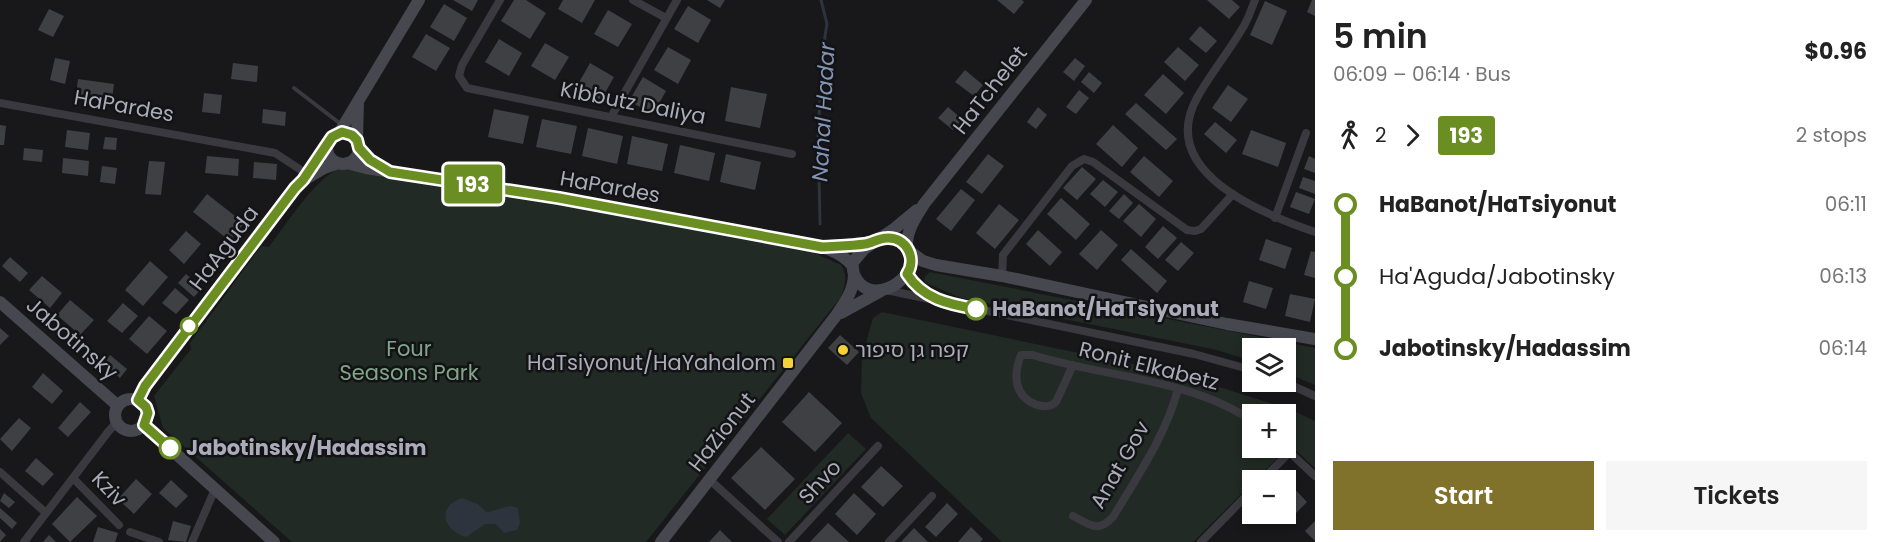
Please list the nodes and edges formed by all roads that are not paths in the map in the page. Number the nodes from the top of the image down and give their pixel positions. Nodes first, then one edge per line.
1 (418, 0) edge
2 (500, 0) edge
3 (633, 0) edge
4 (676, 0) edge
5 (1086, 0) edge
6 (1255, 0) edge
7 (666, 18) junction
8 (294, 88) dead end
9 (358, 100) junction
10 (0, 103) edge
11 (611, 117) junction
12 (340, 129) junction
13 (1306, 133) dead end
14 (328, 144) junction
15 (358, 144) junction
16 (792, 154) dead end
17 (343, 163) junction
18 (390, 172) junction
19 (305, 177) junction
20 (1233, 194) junction
21 (924, 204) junction
22 (1275, 218) junction
23 (1315, 232) edge
24 (876, 241) junction
25 (822, 247) junction
26 (908, 249) junction
27 (936, 265) junction
28 (853, 270) junction
29 (908, 273) junction
30 (1002, 276) junction
31 (883, 291) junction
32 (941, 301) junction
33 (0, 302) edge
34 (835, 317) junction
35 (1315, 339) edge
36 (1073, 365) junction
37 (1242, 367) edge
38 (1296, 388) edge
39 (1178, 389) junction
40 (1315, 396) edge
41 (138, 400) junction
42 (117, 405) junction
43 (1242, 415) edge
44 (116, 423) junction
45 (144, 425) junction
46 (878, 446) dead end
47 (1280, 458) edge
48 (1296, 458) edge
49 (1270, 470) edge
50 (0, 472) edge
51 (1315, 476) edge
52 (73, 478) junction
53 (710, 480) junction
54 (216, 489) junction
55 (932, 496) dead end
56 (1242, 500) edge
57 (46, 513) junction
58 (1073, 516) dead end
59 (119, 525) dead end
60 (130, 532) dead end
61 (24, 542) edge
62 (159, 542) edge
63 (192, 542) edge
64 (274, 542) edge
65 (661, 542) edge
66 (778, 542) edge
67 (789, 542) edge
68 (889, 542) edge
69 (1201, 542) edge

1 - 9 street
2 - 11 street, Kibbutz Daliya
3 - 7 street
4 - 7 street
5 - 21 street, HaTchelet
6 - 20 street
7 - 11 street
8 - 12 lane
9 - 12 street
9 - 15 street
10 - 19 street, HaPardes
11 - 16 street, Kibbutz Daliya
12 - 14 street
12 - 15 street
13 - 22 street
14 - 17 street
14 - 19 street, HaAguda
15 - 17 street
15 - 18 street, HaPardes
17 - 18 street, HaPardes
17 - 19 street, HaAguda
18 - 25 street, HaPardes
19 - 41 street, HaAguda
20 - 22 street
20 - 30 street
21 - 24 street, HaTchelet
21 - 26 street, HaTchelet
22 - 23 street
24 - 25 street, HaPardes
24 - 26 street
24 - 28 street
25 - 28 street, HaPardes
26 - 27 street
26 - 29 street
27 - 29 street
27 - 30 street
28 - 31 street
28 - 34 street, HaZionut
29 - 31 street
29 - 32 street
30 - 35 street
31 - 32 street
31 - 34 street, HaZionut
32 - 37 street
33 - 42 street, Jabotinsky
34 - 53 street, HaZionut
36 - 36 street, Ronit Elkabetz
36 - 39 street, Ronit Elkabetz
38 - 40 street
39 - 43 street, Ronit Elkabetz
39 - 58 street, Anat Gov
41 - 42 street
41 - 45 street
42 - 44 street
44 - 45 street
44 - 52 street
45 - 54 street
46 - 67 street, Shvo
47 - 49 street
48 - 51 street
50 - 57 street
52 - 57 street
52 - 59 street, Kziv
53 - 65 street, HaZionut
53 - 66 street
54 - 63 street
54 - 64 street
55 - 68 street
56 - 69 street
57 - 61 street
60 - 62 street

